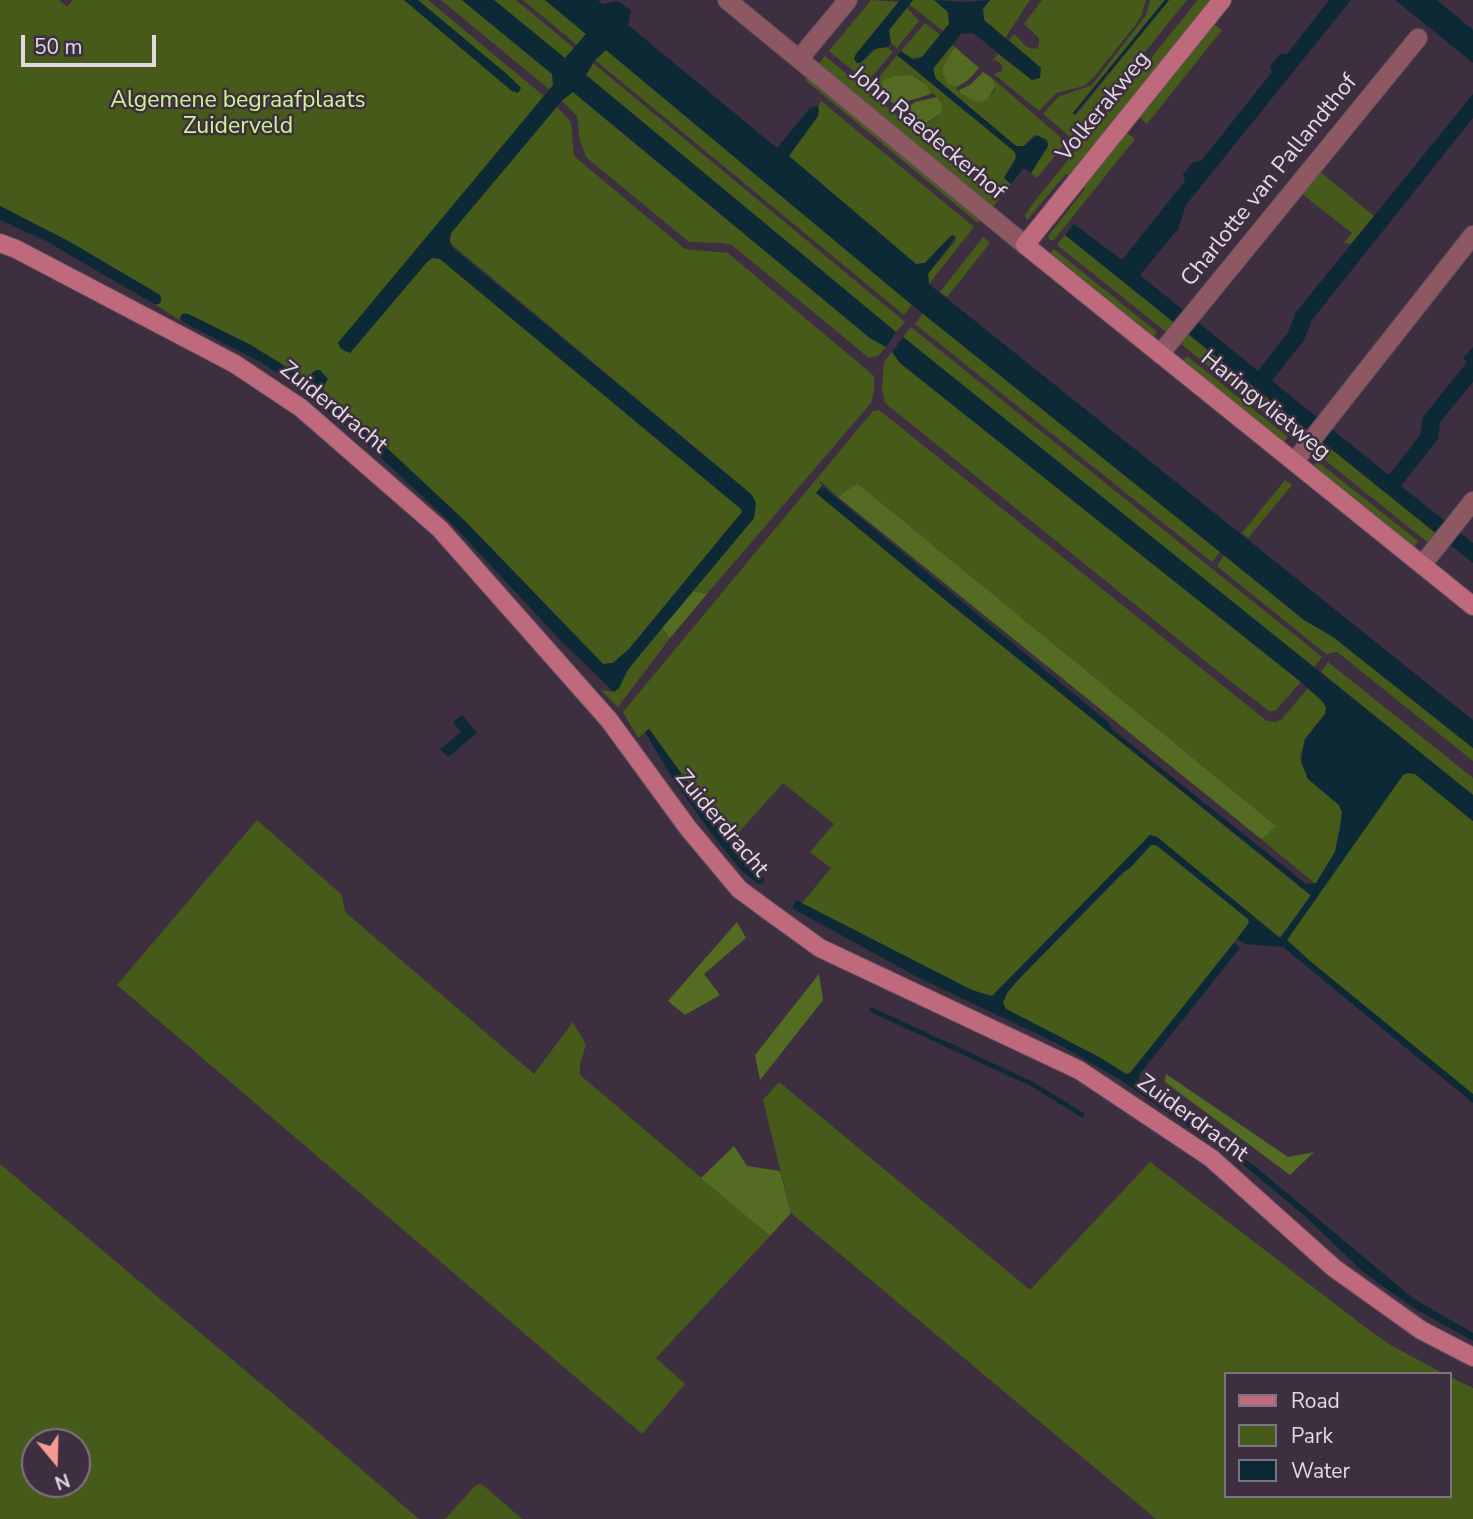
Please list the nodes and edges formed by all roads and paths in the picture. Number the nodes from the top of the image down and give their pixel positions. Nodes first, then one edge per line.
1 (727, 0) edge
2 (848, 0) edge
3 (1222, 0) edge
4 (1418, 38) dead end
5 (799, 59) junction
6 (1473, 235) edge
7 (0, 243) edge
8 (1025, 245) junction
9 (1160, 354) junction
10 (1295, 461) junction
11 (1473, 501) edge
12 (1422, 565) junction
13 (1473, 606) edge
14 (1473, 1357) edge

1 - 5 street, John Raedeckerhof
2 - 5 street
3 - 8 street, Volkerakweg
4 - 9 street, Charlotte van Pallandthof
5 - 8 street, John Raedeckerhof
6 - 10 street
7 - 14 street, Zuiderdracht
8 - 9 street, Haringvlietweg
9 - 10 street, Haringvlietweg
10 - 12 street, Haringvlietweg
11 - 12 street
12 - 13 street, Haringvlietweg

